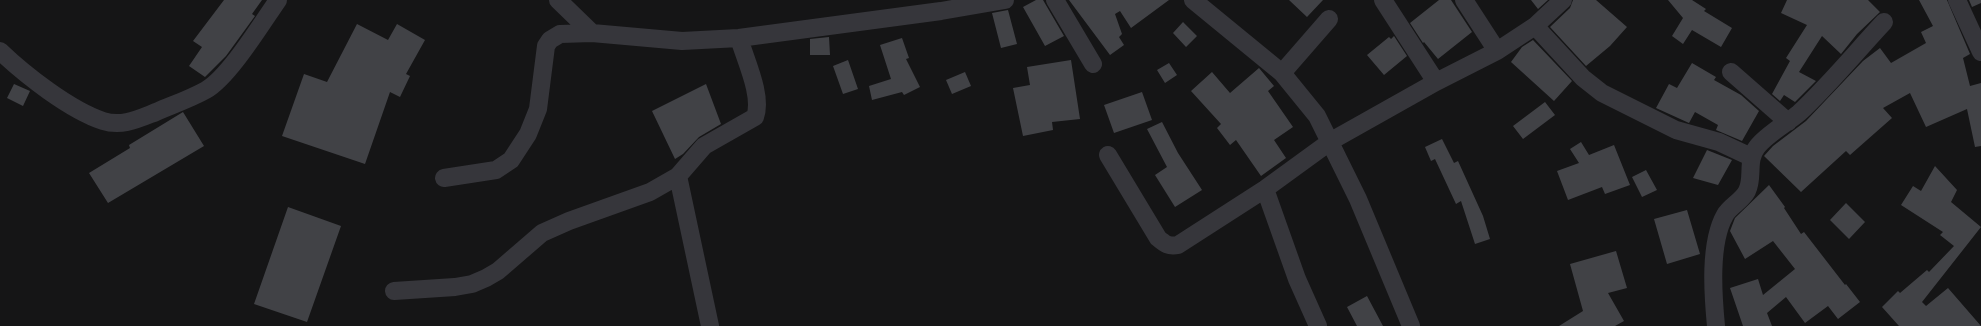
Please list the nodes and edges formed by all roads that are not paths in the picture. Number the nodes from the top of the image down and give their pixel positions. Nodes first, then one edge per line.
1 (278, 0) edge
2 (558, 0) edge
3 (1005, 0) edge
4 (1055, 0) edge
5 (1193, 0) edge
6 (1383, 0) edge
7 (1464, 0) edge
8 (1563, 0) edge
9 (1956, 0) edge
10 (1329, 19) dead end
11 (1884, 22) dead end
12 (1535, 26) junction
13 (592, 33) junction
14 (739, 38) junction
15 (0, 51) edge
16 (1497, 51) junction
17 (1981, 52) edge
18 (1093, 64) dead end
19 (1731, 72) dead end
20 (1282, 73) junction
21 (1436, 82) junction
22 (1788, 122) junction
23 (1331, 141) junction
24 (1108, 155) dead end
25 (1751, 157) junction
26 (678, 176) junction
27 (444, 178) dead end
28 (1265, 189) junction
29 (394, 291) dead end
30 (710, 326) edge
31 (1318, 326) edge
32 (1411, 326) edge
33 (1716, 326) edge

1 - 15 street
2 - 13 street
3 - 14 street
4 - 18 street
5 - 20 street
6 - 21 street
7 - 16 street
8 - 12 street
9 - 17 street
10 - 20 street
11 - 22 street
12 - 16 street
12 - 25 street
13 - 14 street
13 - 27 street
14 - 26 street
16 - 21 street
19 - 22 street
20 - 23 street
21 - 23 street
22 - 25 street
23 - 28 street
23 - 32 street
24 - 28 street
25 - 33 street
26 - 29 street
26 - 30 street
28 - 31 street

